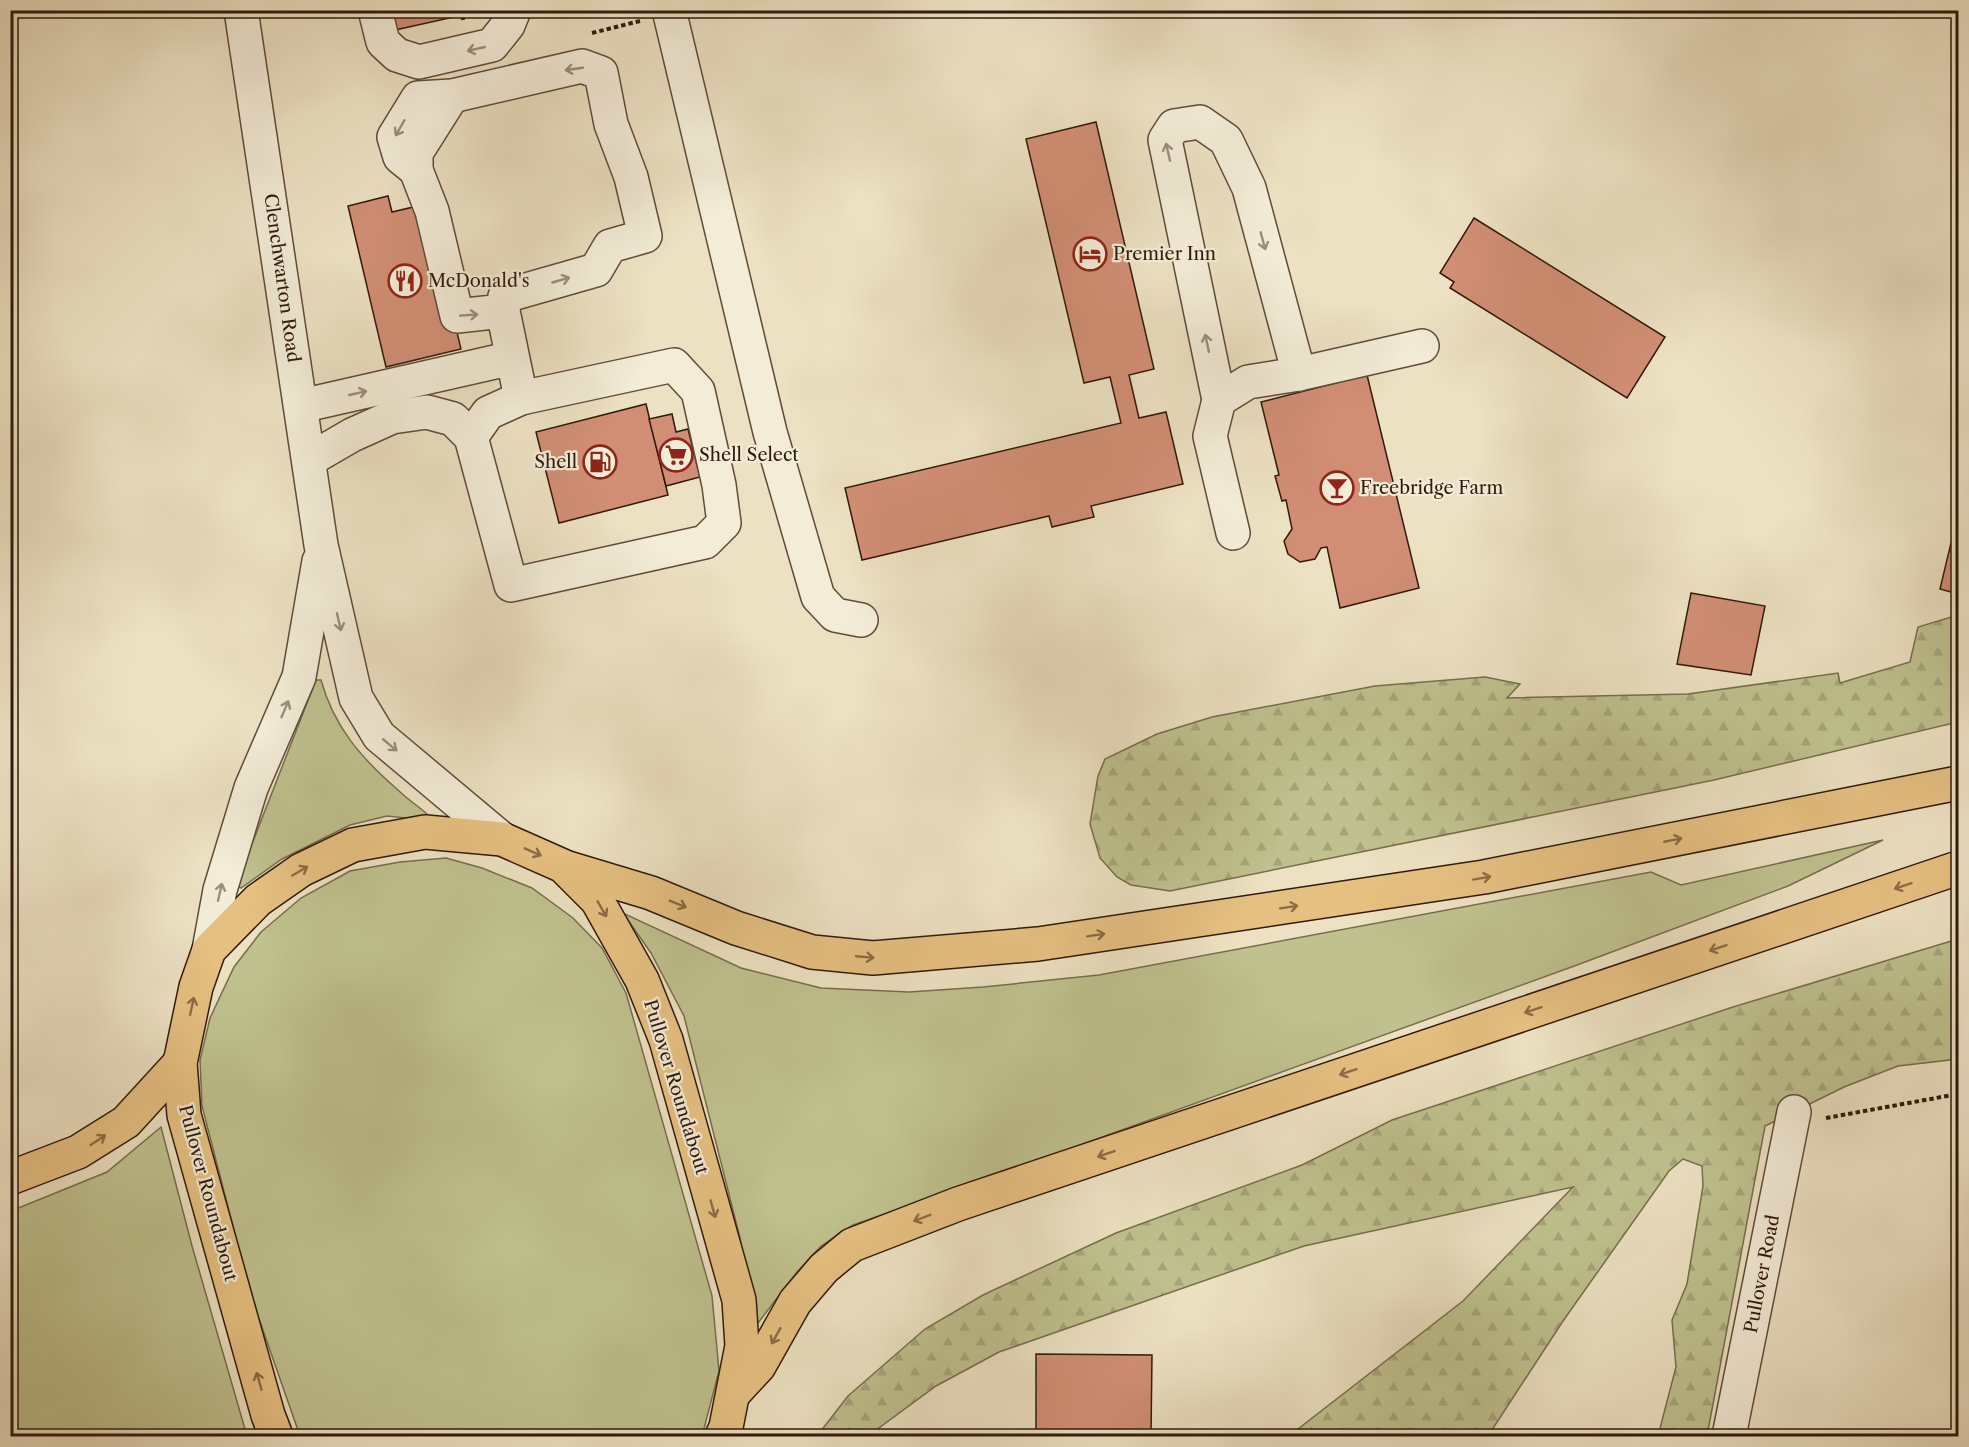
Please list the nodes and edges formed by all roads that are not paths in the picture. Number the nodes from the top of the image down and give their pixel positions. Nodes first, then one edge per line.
1 (242, 10) edge
2 (375, 10) edge
3 (669, 12) edge
4 (511, 18) edge
5 (504, 304) junction
6 (1422, 346) dead end
7 (512, 358) junction
8 (1299, 374) junction
9 (521, 398) junction
10 (1219, 400) junction
11 (301, 406) junction
12 (471, 437) junction
13 (309, 460) junction
14 (1233, 533) dead end
15 (321, 545) junction
16 (861, 620) dead end
17 (1959, 783) edge
18 (502, 839) junction
19 (563, 866) junction
20 (1959, 868) edge
21 (209, 950) junction
22 (180, 1063) junction
23 (1793, 1118) road end
24 (10, 1178) edge
25 (733, 1395) junction
26 (276, 1437) edge
27 (722, 1437) edge
28 (1729, 1437) edge

1 - 11 street, Clenchwarton Road
4 -> 2 street
3 - 16 street
5 -> 5 street
5 - 7 street
6 - 8 street
7 - 9 street
11 -> 7 street
8 - 10 street
10 -> 8 street
9 - 12 street
9 - 12 street
10 - 14 street
11 - 13 street, Clenchwarton Road
12 - 13 street
13 - 15 street, Clenchwarton Road
15 -> 18 street, Clenchwarton Road
21 -> 15 street, Clenchwarton Road
19 -> 17 highway
18 -> 19 highway, Pullover Roundabout
21 -> 18 highway, Pullover Roundabout
19 -> 25 highway, Pullover Roundabout
20 -> 25 highway
22 -> 21 highway, Pullover Roundabout
24 -> 22 highway
26 -> 22 highway, Pullover Roundabout
23 - 28 street, Pullover Road
25 - 27 highway, Pullover Roundabout

